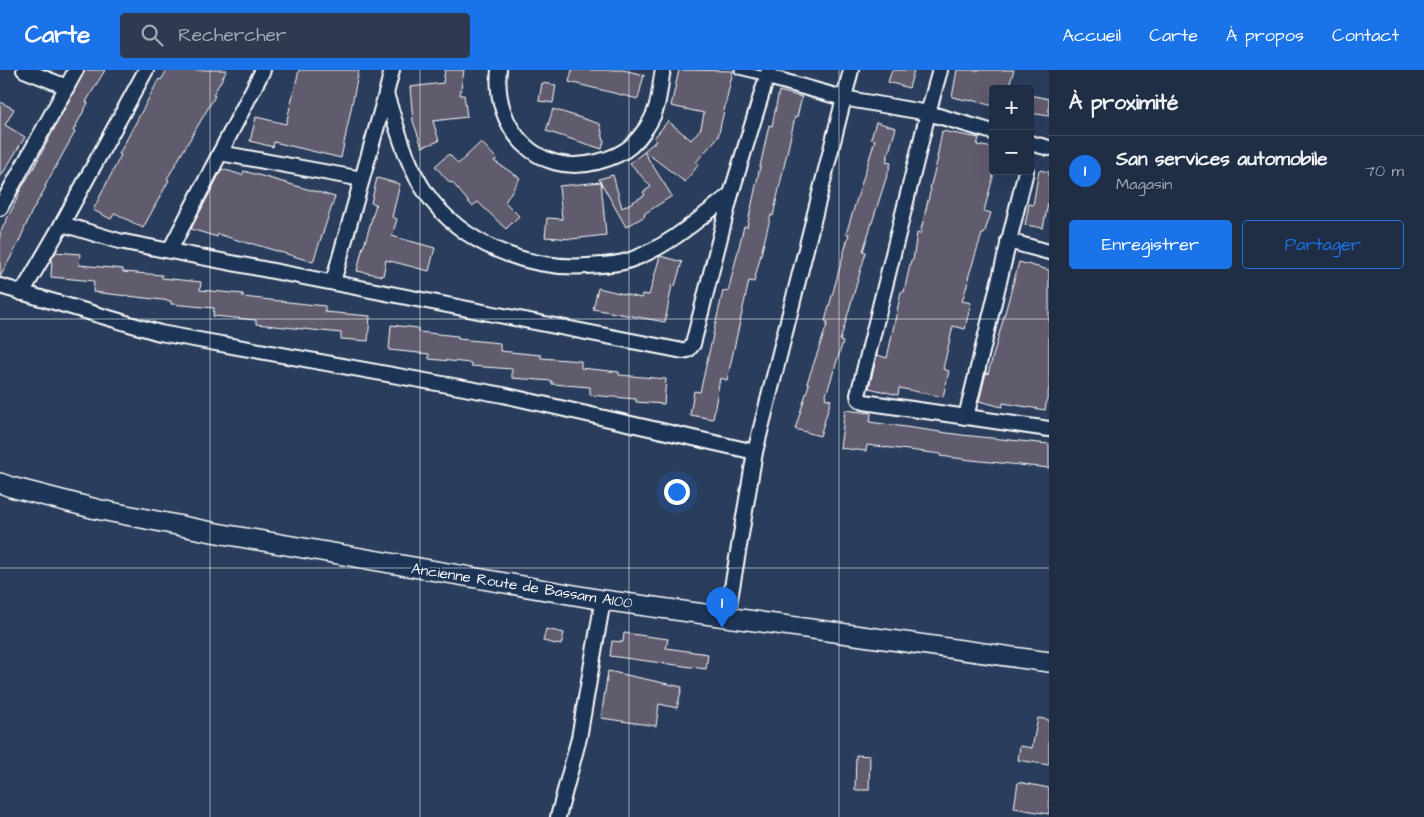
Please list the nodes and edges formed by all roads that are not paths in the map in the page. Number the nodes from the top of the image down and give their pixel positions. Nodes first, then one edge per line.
1 (24, 70) edge
2 (76, 70) edge
3 (146, 70) edge
4 (264, 70) edge
5 (392, 70) edge
6 (499, 70) edge
7 (664, 70) edge
8 (739, 70) edge
9 (851, 70) edge
10 (940, 70) edge
11 (768, 74) edge
12 (67, 87) junction
13 (386, 94) junction
14 (843, 98) junction
15 (928, 112) junction
16 (989, 131) edge
17 (1034, 147) edge
18 (1049, 148) edge
19 (220, 154) junction
20 (1025, 175) edge
21 (362, 179) junction
22 (731, 194) junction
23 (0, 208) edge
24 (62, 224) junction
25 (1008, 242) junction
26 (170, 250) junction
27 (1049, 252) edge
28 (333, 282) junction
29 (0, 286) edge
30 (22, 293) junction
31 (966, 417) junction
32 (1049, 429) edge
33 (756, 452) junction
34 (0, 483) edge
35 (603, 600) junction
36 (727, 617) junction
37 (1049, 662) edge
38 (558, 817) edge

1 - 12 street
2 - 12 street
3 - 24 street
4 - 19 street
5 - 13 street
6 - 7 street
8 - 11 lane
9 - 14 street
10 - 15 street
11 - 14 street
11 - 22 street
12 - 23 street
13 - 21 street
13 - 22 street
14 - 15 street
14 - 33 street
15 - 16 street
15 - 31 street
17 - 18 street
19 - 21 street
19 - 26 street
20 - 25 street
21 - 28 street
22 - 28 street
24 - 26 street
24 - 30 street
25 - 27 street
25 - 31 street
26 - 28 street
29 - 30 street
30 - 33 street
31 - 32 street
33 - 36 street
34 - 35 main road, Ancienne Route de Bassam A100
35 - 36 main road, Ancienne Route de Bassam A100
35 - 38 street
36 - 37 main road, Ancienne Route de Bassam A100

